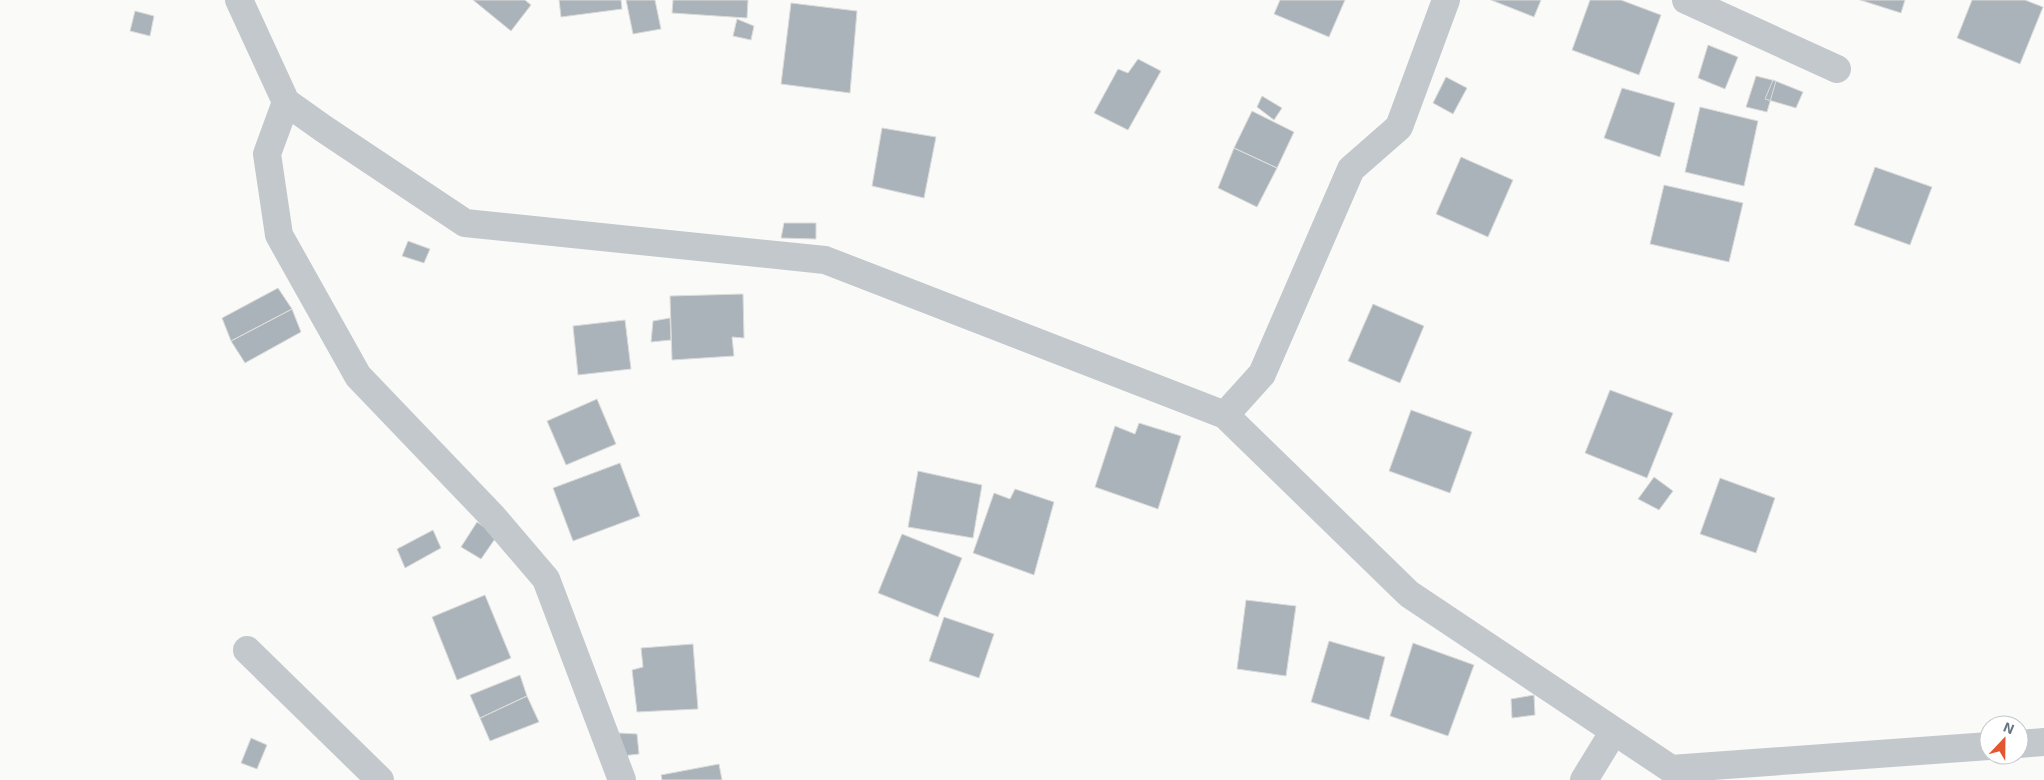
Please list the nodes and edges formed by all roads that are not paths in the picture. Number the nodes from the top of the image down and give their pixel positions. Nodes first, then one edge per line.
1 (239, 0) edge
2 (1446, 0) edge
3 (1686, 0) edge
4 (1838, 69) dead end
5 (286, 102) junction
6 (1225, 415) junction
7 (247, 650) dead end
8 (1614, 731) junction
9 (2044, 742) edge
10 (2029, 743) edge
11 (1979, 747) edge
12 (380, 780) edge
13 (622, 780) edge
14 (1584, 780) edge

1 - 5 street
2 - 6 street
3 - 4 street
5 - 6 street
5 - 13 street
6 - 8 street
7 - 12 street
8 - 11 street
8 - 14 street
9 - 10 street

